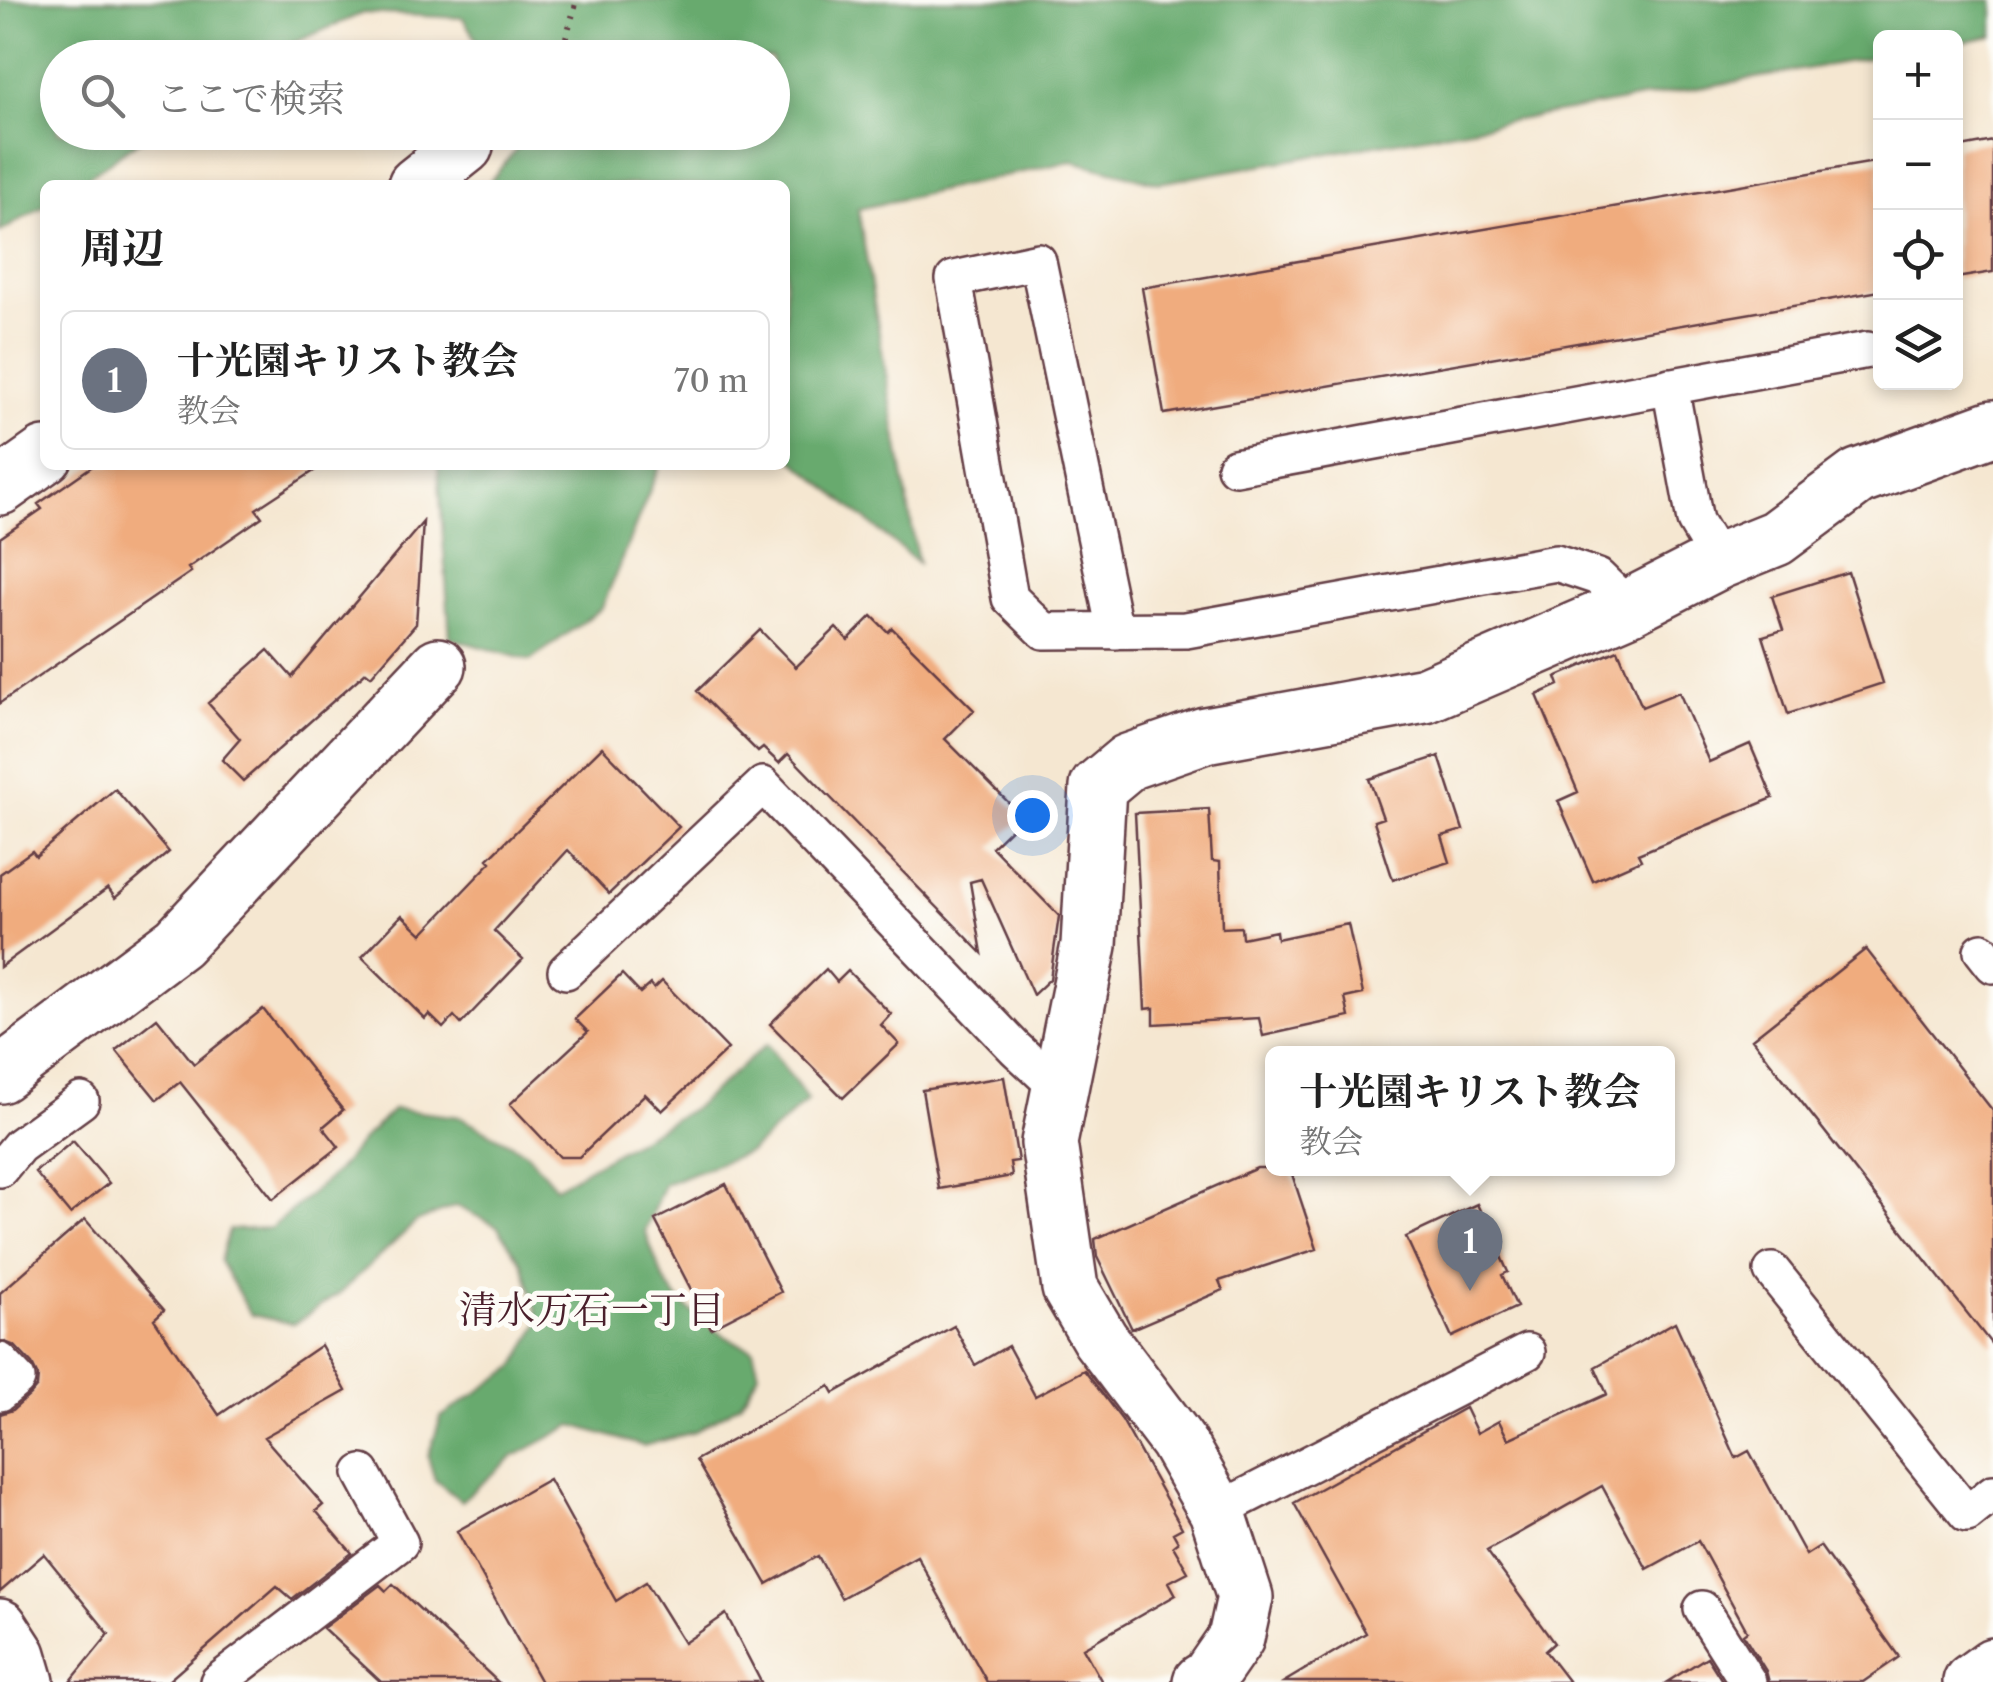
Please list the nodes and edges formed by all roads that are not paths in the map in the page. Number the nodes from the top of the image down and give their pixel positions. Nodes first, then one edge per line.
1 (460, 150) edge
2 (422, 180) edge
3 (1868, 350) dead end
4 (1670, 386) junction
5 (1993, 428) edge
6 (40, 459) edge
7 (1235, 467) dead end
8 (0, 487) edge
9 (1720, 561) junction
10 (1629, 608) junction
11 (1115, 631) junction
12 (438, 666) dead end
13 (566, 972) dead end
14 (0, 1075) edge
15 (1058, 1088) junction
16 (81, 1101) dead end
17 (0, 1169) edge
18 (1772, 1272) dead end
19 (1527, 1352) dead end
20 (0, 1362) edge
21 (0, 1394) edge
22 (362, 1473) dead end
23 (1993, 1493) edge
24 (1217, 1511) junction
25 (1702, 1609) dead end
26 (0, 1627) edge
27 (1993, 1666) edge
28 (26, 1682) edge
29 (218, 1682) edge
30 (1201, 1682) edge
31 (1748, 1682) edge
32 (1971, 1682) edge

1 - 2 street
3 - 4 lane
4 - 7 lane
4 - 9 lane
5 - 9 street
6 - 8 street
9 - 10 street
10 - 11 lane
10 - 15 street
11 - 11 lane
12 - 14 street
13 - 15 lane
15 - 24 street
16 - 17 lane
18 - 23 lane
19 - 24 lane
20 - 21 lane
22 - 29 lane
24 - 30 street
25 - 31 lane
26 - 28 street
27 - 32 street

